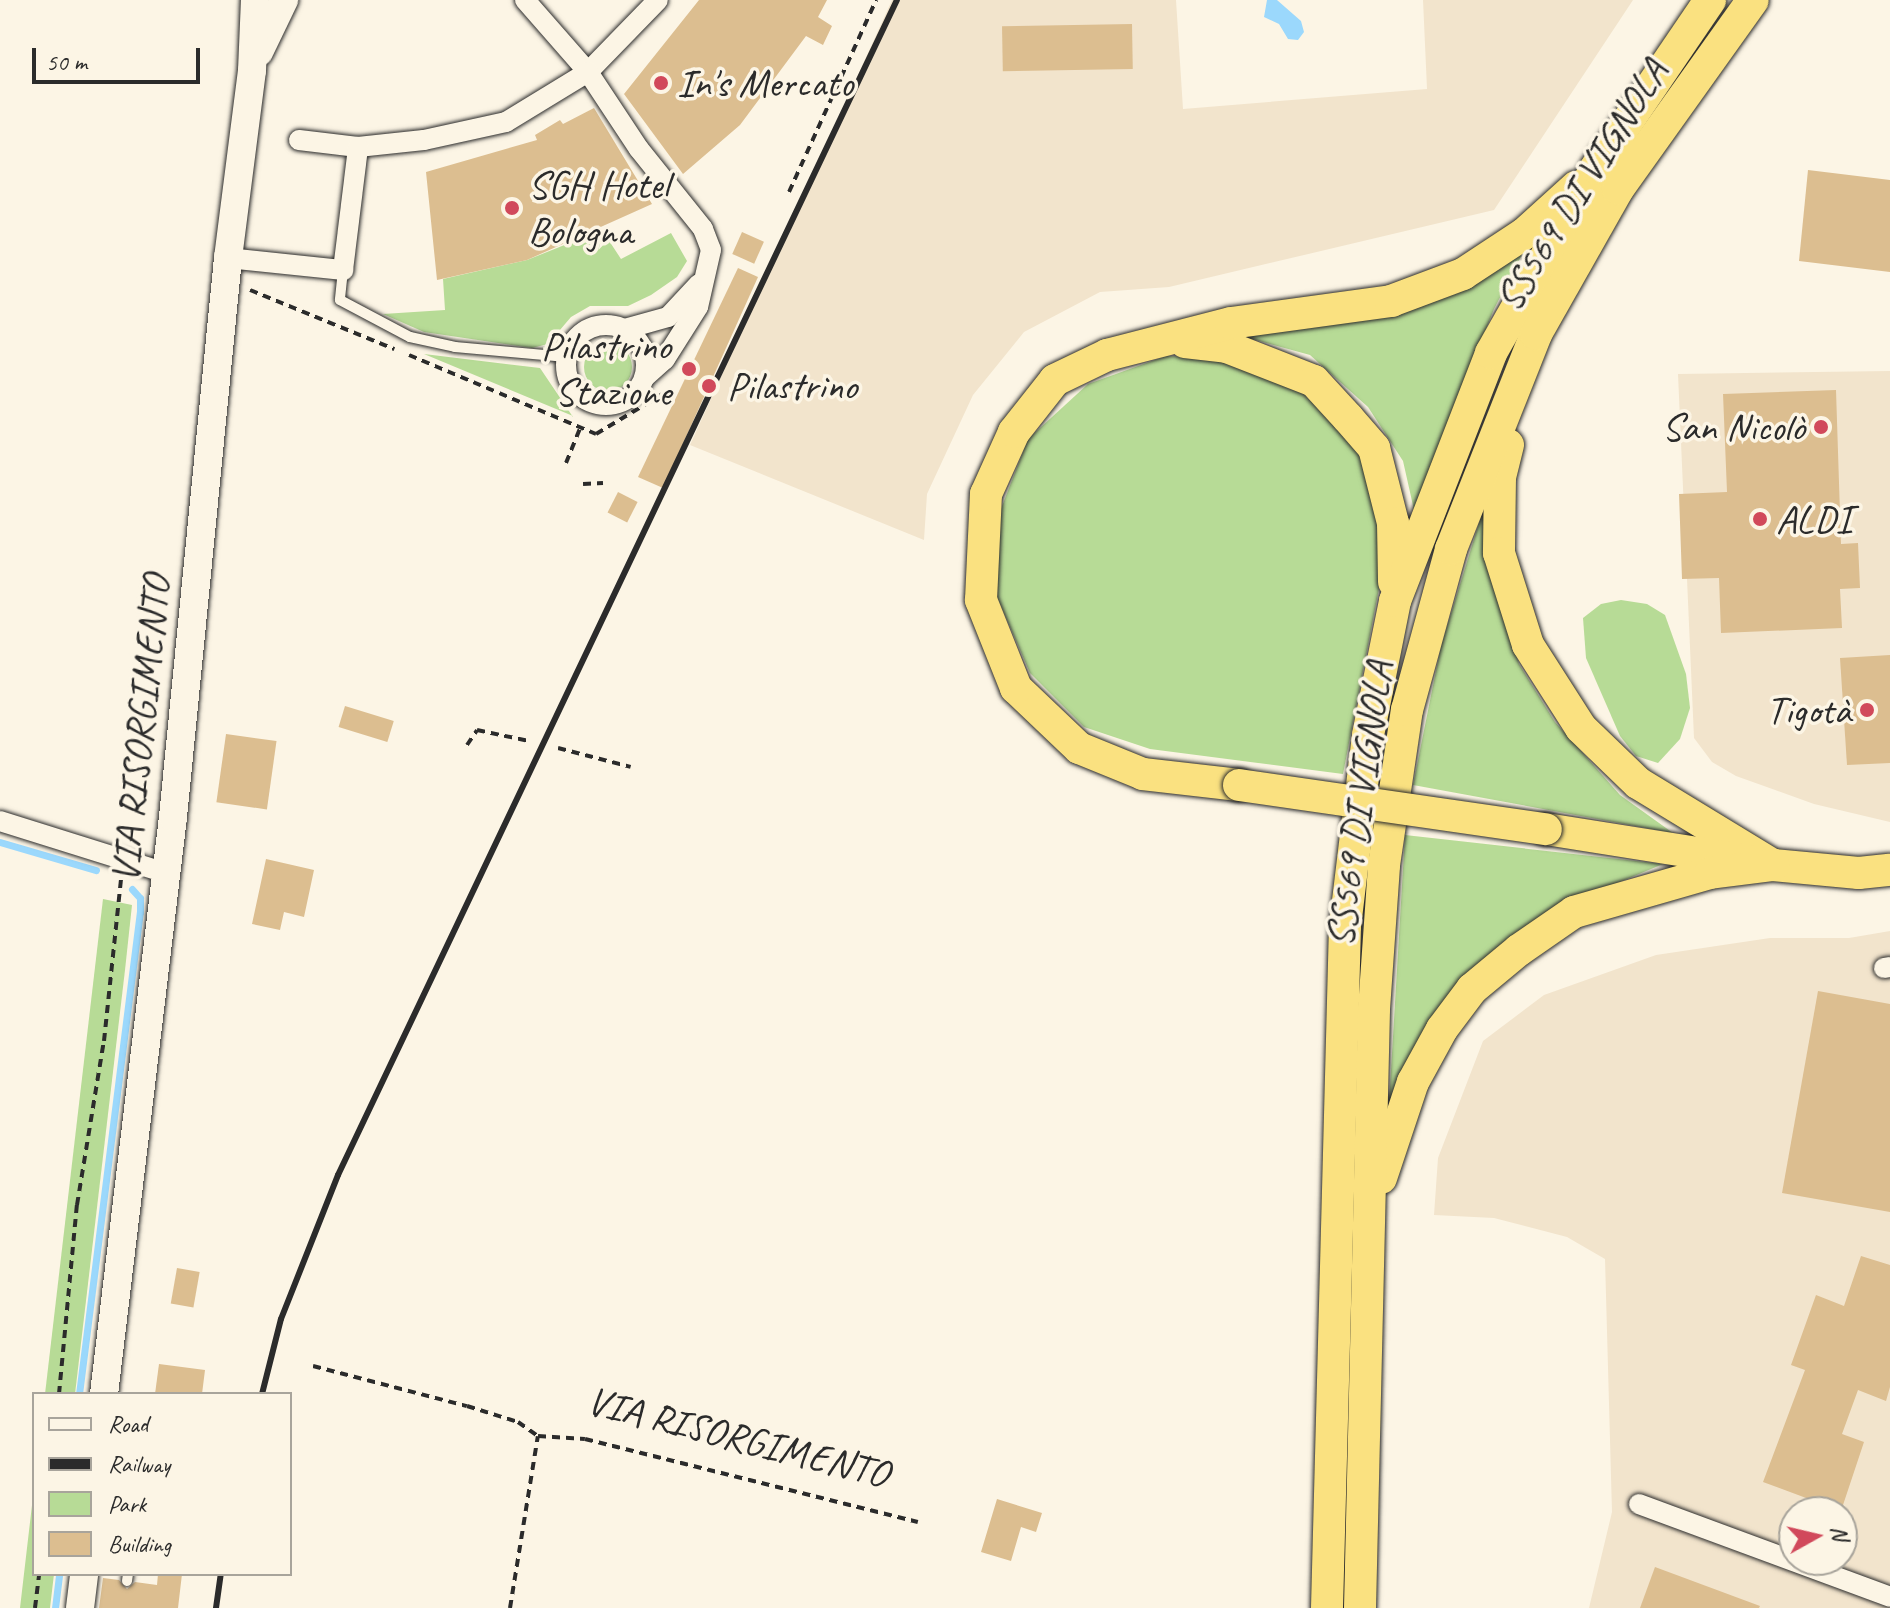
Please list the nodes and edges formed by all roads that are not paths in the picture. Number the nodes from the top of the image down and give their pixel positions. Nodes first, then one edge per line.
1 (255, 0) edge
2 (284, 0) edge
3 (525, 0) edge
4 (658, 0) edge
5 (1710, 0) edge
6 (1753, 0) edge
7 (252, 71) junction
8 (588, 72) junction
9 (299, 140) dead end
10 (358, 147) junction
11 (1596, 168) junction
12 (228, 258) junction
13 (710, 267) junction
14 (343, 270) junction
15 (625, 329) junction
16 (1536, 334) junction
17 (1166, 339) junction
18 (567, 357) junction
19 (645, 377) junction
20 (1395, 601) junction
21 (0, 821) edge
22 (1773, 865) junction
23 (1890, 870) edge
24 (166, 873) junction
25 (1369, 1216) junction
26 (104, 1392) edge
27 (1639, 1504) dead end
28 (84, 1576) edge
29 (1890, 1597) edge
30 (80, 1608) edge
31 (1327, 1608) edge
32 (1360, 1608) edge

1 - 7 main road, VIA RISORGIMENTO
2 - 7 main road, VIA RISORGIMENTO
3 - 8 street
4 - 8 street
5 - 11 highway, SS569 DI VIGNOLA
6 - 16 highway, SS569 DI VIGNOLA
7 - 12 main road, VIA RISORGIMENTO
8 - 10 street
8 - 13 street
9 - 10 street
10 - 14 street
11 - 17 highway
11 - 20 highway, SS569 DI VIGNOLA
12 - 14 street
12 - 24 main road, VIA RISORGIMENTO
13 - 15 street
13 - 19 street
14 - 18 lane
15 - 18 street
15 - 19 street
16 - 22 highway
16 - 25 highway, SS569 DI VIGNOLA
17 - 20 highway
17 - 22 highway, bridge
18 - 19 street
20 - 31 highway, SS569 DI VIGNOLA
21 - 24 street
22 - 23 highway
22 - 25 highway
24 - 26 main road, VIA RISORGIMENTO
25 - 32 highway, SS569 DI VIGNOLA
27 - 29 street
28 - 30 main road

